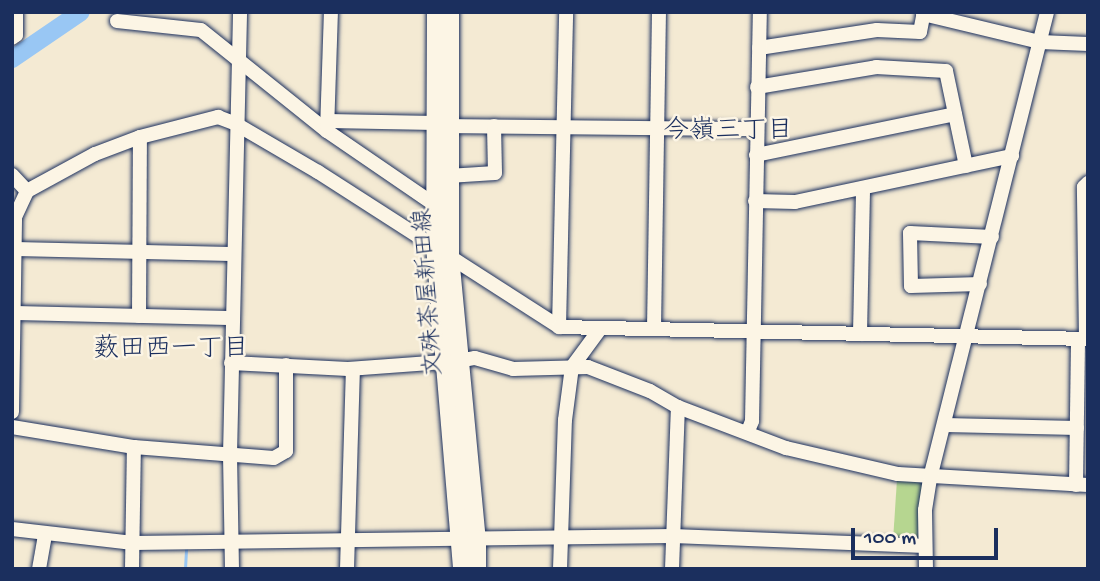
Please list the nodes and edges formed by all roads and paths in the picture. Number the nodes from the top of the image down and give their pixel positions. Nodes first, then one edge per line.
1 (16, 12) edge
2 (240, 12) edge
3 (331, 12) edge
4 (436, 12) edge
5 (450, 12) edge
6 (566, 12) edge
7 (659, 12) edge
8 (760, 12) edge
9 (1047, 12) edge
10 (924, 13) edge
11 (117, 21) dead end
12 (12, 38) edge
13 (1040, 43) junction
14 (1088, 44) edge
15 (759, 48) junction
16 (238, 58) junction
17 (758, 87) junction
18 (955, 114) junction
19 (236, 124) junction
20 (441, 125) junction
21 (327, 126) junction
22 (494, 126) junction
23 (563, 126) junction
24 (659, 128) junction
25 (756, 129) junction
26 (140, 137) junction
27 (756, 155) junction
28 (1012, 156) junction
29 (966, 166) junction
30 (12, 175) edge
31 (449, 176) junction
32 (1088, 183) edge
33 (863, 188) junction
34 (27, 191) junction
35 (755, 201) junction
36 (435, 205) junction
37 (992, 237) junction
38 (14, 249) edge
39 (442, 251) junction
40 (139, 252) junction
41 (234, 254) junction
42 (980, 284) junction
43 (13, 313) edge
44 (139, 316) junction
45 (232, 318) junction
46 (563, 328) junction
47 (600, 329) junction
48 (654, 329) junction
49 (753, 332) junction
50 (860, 334) junction
51 (967, 337) junction
52 (1084, 339) edge
53 (585, 349) junction
54 (451, 361) junction
55 (231, 363) junction
56 (286, 365) junction
57 (572, 367) junction
58 (353, 369) junction
59 (12, 394) edge
60 (678, 407) junction
61 (12, 412) edge
62 (945, 425) junction
63 (12, 427) edge
64 (1077, 428) junction
65 (748, 431) junction
66 (134, 447) junction
67 (230, 455) junction
68 (930, 478) junction
69 (1082, 485) edge
70 (12, 529) edge
71 (45, 534) junction
72 (673, 536) junction
73 (560, 537) junction
74 (352, 540) junction
75 (470, 540) junction
76 (232, 542) junction
77 (132, 543) junction
78 (925, 546) junction
79 (39, 569) edge
80 (132, 569) edge
81 (232, 569) edge
82 (347, 569) edge
83 (356, 569) edge
84 (462, 569) edge
85 (477, 569) edge
86 (560, 569) edge
87 (672, 569) edge
88 (926, 569) edge

1 - 12 street
2 - 16 street
3 - 21 street
4 - 20 main road, 文殊茶屋新田線
5 - 20 main road, 文殊茶屋新田線
6 - 23 street
7 - 24 street
8 - 15 street
9 - 13 street
10 - 13 street
10 - 15 street
11 - 16 street
13 - 14 street
13 - 28 street
15 - 17 street
16 - 19 street
16 - 21 street
17 - 18 street
17 - 25 street
18 - 27 street
18 - 29 street
19 - 26 street
19 - 39 street
19 - 41 street
20 - 21 street
20 - 22 street
20 - 31 main road, 文殊茶屋新田線
20 - 36 main road, 文殊茶屋新田線
21 - 36 street
22 - 23 street
22 - 31 street
23 - 24 street
23 - 46 street
24 - 25 street
24 - 48 street
25 - 27 street
26 - 34 street
26 - 40 street
27 - 35 street
28 - 29 street
28 - 37 street
29 - 33 street
30 - 34 street
31 - 39 main road, 文殊茶屋新田線
32 - 52 street
33 - 35 street
33 - 50 street
34 - 38 street
35 - 49 street
36 - 39 main road, 文殊茶屋新田線
37 - 42 street
37 - 42 street
38 - 40 street
38 - 43 street
39 - 46 street
39 - 54 main road, 文殊茶屋新田線
40 - 41 street
40 - 44 street
41 - 45 street
42 - 51 street
43 - 44 street
43 - 59 street
44 - 45 street
45 - 55 street
46 - 47 street
46 - 53 street
47 - 48 street
47 - 53 street
48 - 49 street
49 - 50 street
49 - 65 street
50 - 51 street
51 - 52 street
51 - 62 street
52 - 64 street
53 - 57 street
54 - 57 street
54 - 58 street
54 - 75 main road, 文殊茶屋新田線
55 - 56 street
55 - 67 street
56 - 58 street
56 - 67 street
57 - 60 street
57 - 73 street
58 - 74 street
59 - 61 street
60 - 65 street
60 - 72 street
62 - 64 street
62 - 68 street
63 - 66 street
64 - 69 street
65 - 68 street
66 - 67 street
66 - 77 street
67 - 76 street
68 - 69 street
68 - 78 street
70 - 71 street
71 - 77 street
71 - 79 street
72 - 73 street
72 - 78 street
72 - 87 street
73 - 75 street
73 - 86 street
74 - 75 street
74 - 76 street
74 - 82 street
74 - 83 street
75 - 84 main road, 文殊茶屋新田線
75 - 85 main road, 文殊茶屋新田線
76 - 77 street
76 - 81 street
77 - 80 street
78 - 88 street

